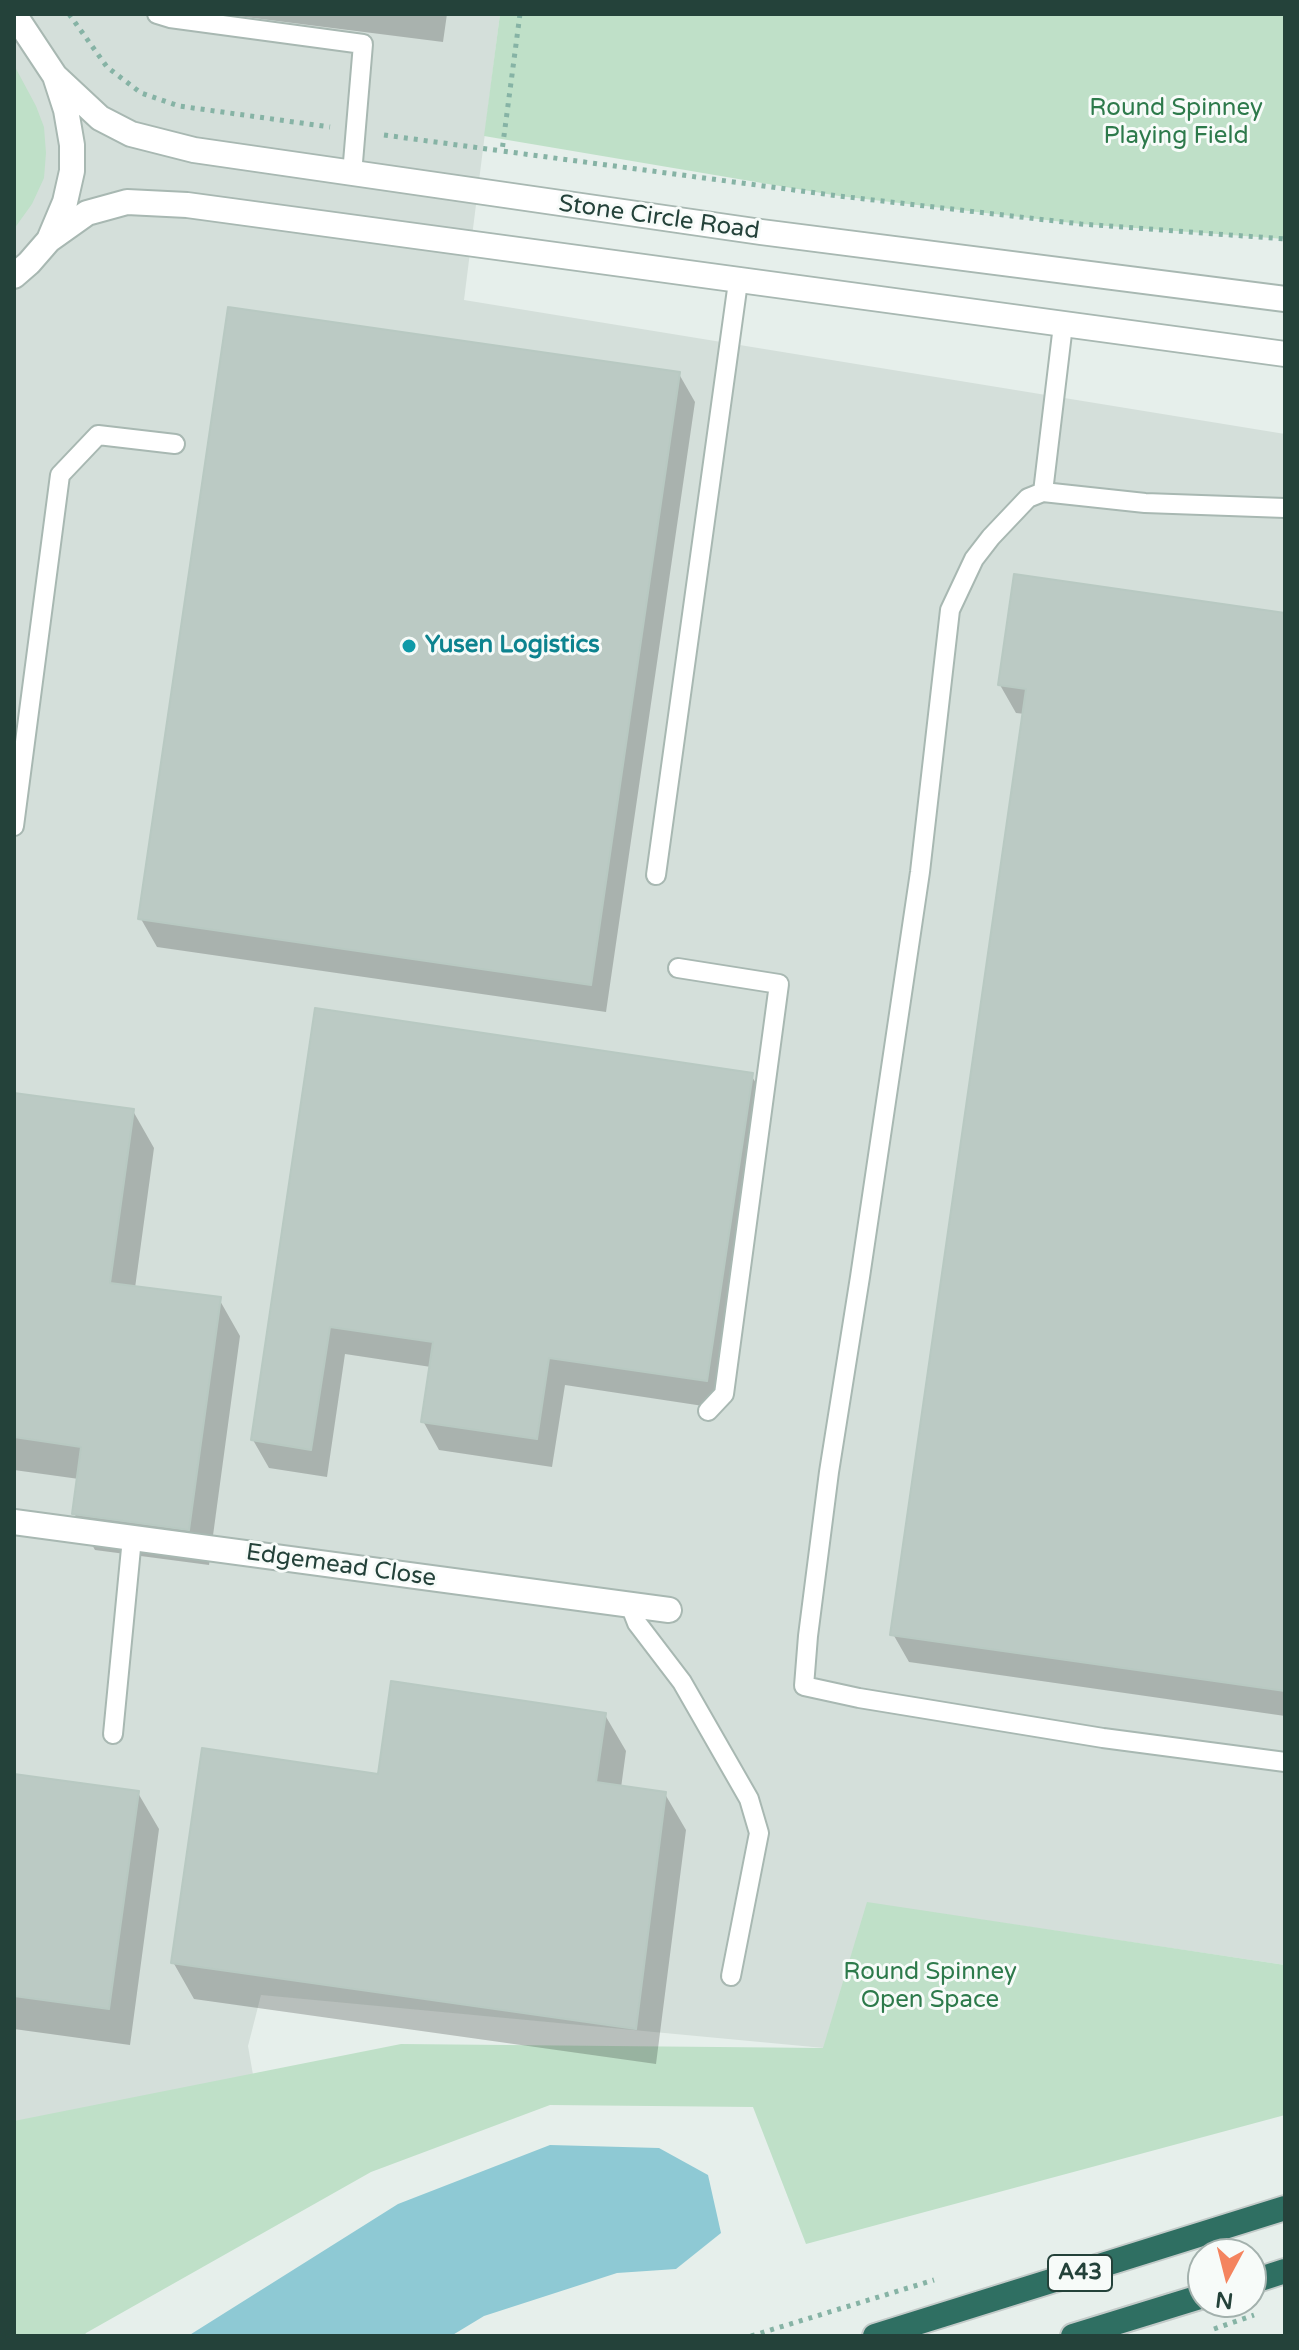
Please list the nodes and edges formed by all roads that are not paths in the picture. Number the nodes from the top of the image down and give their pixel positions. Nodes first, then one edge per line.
1 (14, 14) edge
2 (157, 14) edge
3 (55, 76) junction
4 (352, 174) junction
5 (49, 240) junction
6 (14, 276) edge
7 (738, 282) junction
8 (1285, 299) edge
9 (1063, 325) junction
10 (1285, 354) edge
11 (175, 444) dead end
12 (1043, 492) junction
13 (1285, 508) edge
14 (14, 826) edge
15 (656, 875) dead end
16 (678, 968) dead end
17 (708, 1411) dead end
18 (14, 1522) edge
19 (132, 1538) junction
20 (630, 1605) junction
21 (669, 1610) dead end
22 (113, 1734) dead end
23 (1285, 1762) edge
24 (731, 1976) dead end
25 (1285, 2208) edge
26 (1187, 2301) edge
27 (875, 2336) edge
28 (1073, 2336) edge

1 - 3 street, Stone Circle Road
2 - 4 lane
3 - 4 street, Stone Circle Road
3 - 5 street, Stone Circle Road
4 - 8 street, Stone Circle Road
5 - 6 street, Stone Circle Road
5 - 7 street, Stone Circle Road
7 - 9 street, Stone Circle Road
7 - 15 lane
9 - 10 street, Stone Circle Road
9 - 12 lane
11 - 14 lane
12 - 13 lane
12 - 23 lane
16 - 17 lane
18 - 19 street, Edgemead Close
19 - 20 street, Edgemead Close
19 - 22 lane
20 - 21 street, Edgemead Close
20 - 24 lane
25 - 27 highway, A43
26 - 28 highway, A43

